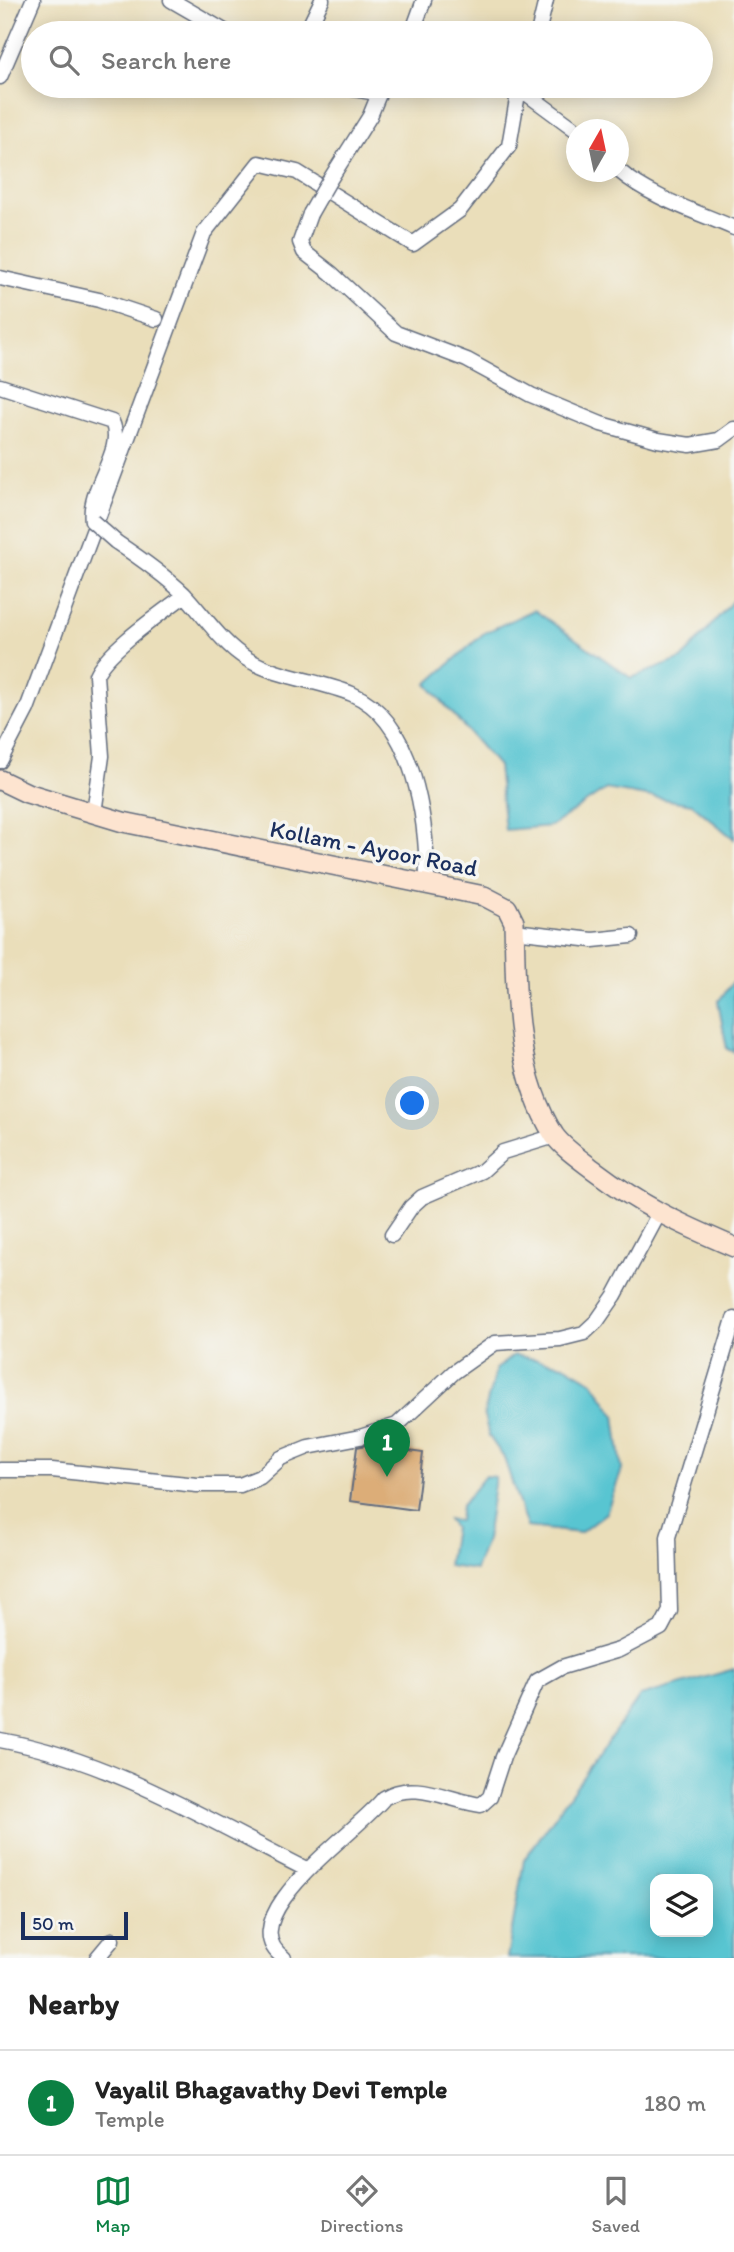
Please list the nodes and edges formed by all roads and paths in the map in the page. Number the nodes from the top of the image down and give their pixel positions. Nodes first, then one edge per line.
1 (33, 0) edge
2 (172, 0) edge
3 (323, 0) edge
4 (424, 0) edge
5 (546, 0) edge
6 (24, 21) edge
7 (208, 21) edge
8 (312, 21) edge
9 (416, 21) edge
10 (541, 21) edge
11 (21, 28) edge
12 (0, 77) edge
13 (377, 98) edge
14 (518, 98) edge
15 (534, 98) edge
16 (566, 122) edge
17 (629, 179) edge
18 (734, 228) edge
19 (0, 278) edge
20 (156, 319) dead end
21 (0, 386) edge
22 (734, 429) edge
23 (185, 595) junction
24 (0, 761) edge
25 (0, 780) edge
26 (94, 813) junction
27 (428, 882) junction
28 (514, 931) junction
29 (631, 936) dead end
30 (555, 1136) junction
31 (658, 1214) junction
32 (392, 1235) dead end
33 (734, 1247) edge
34 (734, 1319) edge
35 (0, 1470) edge
36 (0, 1740) edge
37 (308, 1870) junction
38 (111, 1940) dead end
39 (97, 1958) edge
40 (284, 1958) edge

1 - 6 street
2 - 7 street
3 - 8 street
4 - 9 street
5 - 10 street
11 - 12 street
13 - 22 street, bridge
14 - 24 street
15 - 16 street
17 - 18 street
19 - 20 street
21 - 23 street, bridge
23 - 26 street
23 - 27 street
25 - 26 main road, Kollam - Ayoor Road
26 - 27 main road, Kollam - Ayoor Road
27 - 28 main road, Kollam - Ayoor Road
28 - 29 street
28 - 30 main road, Kollam - Ayoor Road
30 - 31 main road, Kollam - Ayoor Road
30 - 32 street
31 - 33 main road, Kollam - Ayoor Road
31 - 35 street
34 - 37 street
36 - 37 street
37 - 40 street
38 - 39 street

